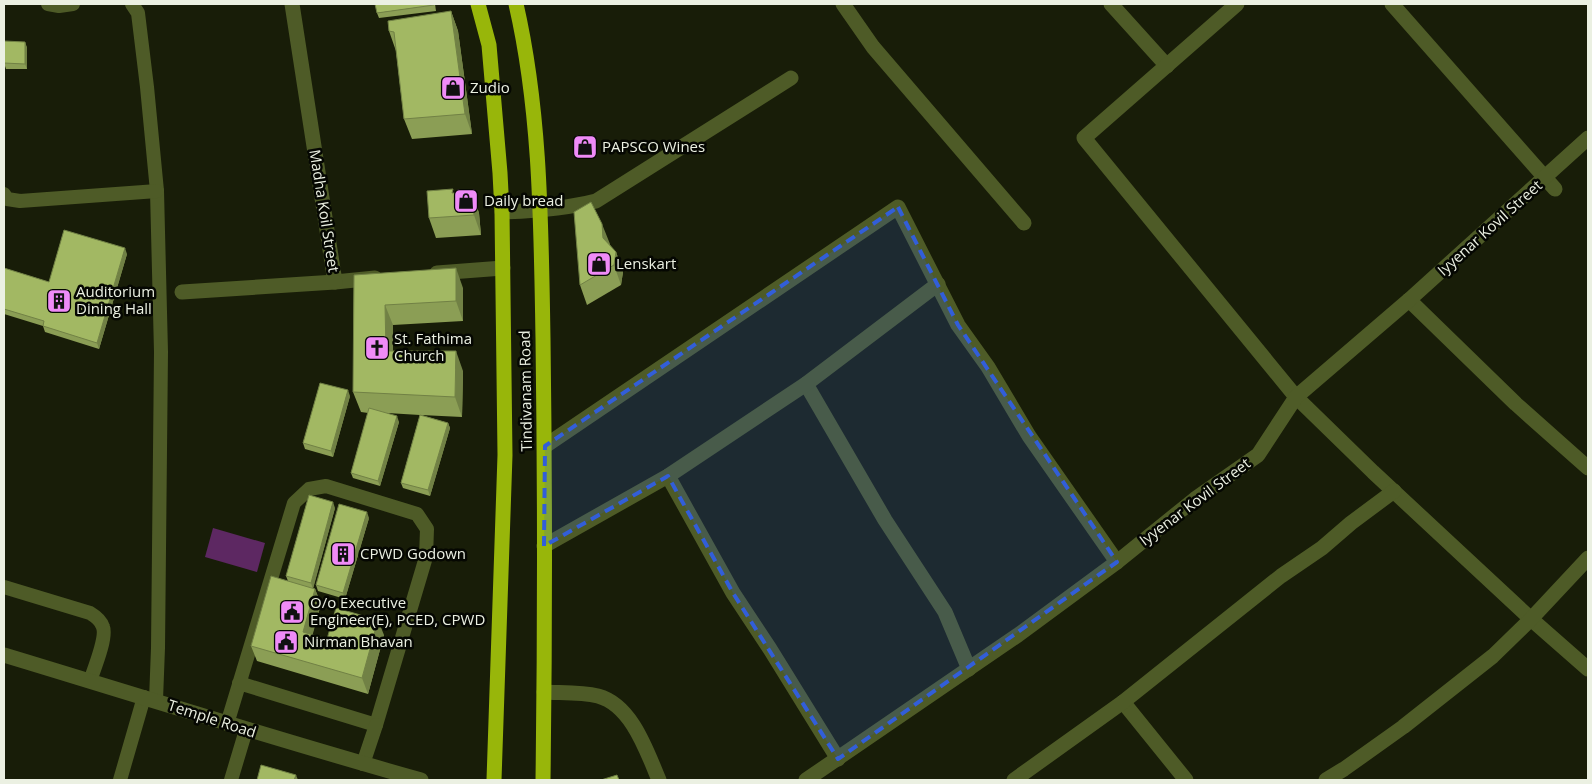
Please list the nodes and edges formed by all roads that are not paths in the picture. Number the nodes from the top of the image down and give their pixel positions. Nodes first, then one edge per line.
1 (48, 4) edge
2 (73, 4) edge
3 (132, 4) edge
4 (292, 4) edge
5 (478, 4) edge
6 (516, 4) edge
7 (843, 4) edge
8 (1111, 4) edge
9 (1237, 4) edge
10 (1392, 4) edge
11 (1167, 66) junction
12 (791, 78) dead end
13 (1588, 138) edge
14 (1545, 178) junction
15 (1555, 189) dead end
16 (156, 191) junction
17 (4, 194) edge
18 (541, 211) junction
19 (502, 212) junction
20 (1024, 223) dead end
21 (503, 268) junction
22 (424, 274) edge
23 (394, 277) edge
24 (335, 282) junction
25 (938, 284) junction
26 (182, 292) dead end
27 (1409, 300) junction
28 (806, 384) junction
29 (1296, 397) junction
30 (545, 446) junction
31 (1588, 468) edge
32 (668, 476) junction
33 (1394, 491) junction
34 (544, 546) junction
35 (1588, 558) edge
36 (1118, 562) junction
37 (4, 587) edge
38 (1531, 619) junction
39 (4, 655) edge
40 (969, 669) junction
41 (1588, 669) edge
42 (90, 681) junction
43 (239, 683) junction
44 (544, 692) junction
45 (150, 699) junction
46 (1123, 702) junction
47 (227, 724) junction
48 (376, 725) junction
49 (246, 730) junction
50 (838, 760) junction
51 (363, 764) junction
52 (120, 780) edge
53 (231, 780) edge
54 (421, 780) edge
55 (494, 780) edge
56 (543, 780) edge
57 (659, 780) edge
58 (806, 780) edge
59 (1014, 780) edge
60 (1186, 780) edge
61 (1326, 780) edge

1 - 2 lane
3 - 16 lane
4 - 24 street, Madha Koil Street
5 - 19 highway
6 - 18 highway, Tindivanam Road
7 - 20 street
8 - 11 street
9 - 11 street
10 - 14 street
11 - 29 street
12 - 18 street
13 - 14 street, Iyyenar Kovil Street
14 - 15 street
14 - 27 street, Iyyenar Kovil Street
16 - 17 lane
16 - 45 lane
18 - 19 street
18 - 30 highway, Tindivanam Road
19 - 21 highway
21 - 22 street
21 - 55 highway
23 - 24 street, Madha Koil Street
24 - 26 street
25 - 28 street
25 - 30 street
25 - 36 street
27 - 29 street, Iyyenar Kovil Street
27 - 31 street
28 - 32 street
28 - 40 street
29 - 33 street
29 - 36 street, Iyyenar Kovil Street
30 - 34 highway, Tindivanam Road
32 - 34 street
32 - 50 street
33 - 38 street
33 - 46 street
34 - 44 highway, Tindivanam Road
35 - 38 street
36 - 40 street, Iyyenar Kovil Street
37 - 42 lane
38 - 41 street
38 - 61 street
39 - 42 street, Temple Road
40 - 50 street, Iyyenar Kovil Street
42 - 45 street, Temple Road
43 - 47 lane
43 - 48 lane
43 - 48 lane
44 - 56 highway, Tindivanam Road
44 - 57 street
45 - 47 street, Temple Road
45 - 52 lane
46 - 59 street
46 - 60 street
47 - 49 street, Temple Road
48 - 51 lane
49 - 51 street, Temple Road
49 - 53 lane
50 - 58 street, Iyyenar Kovil Street
51 - 54 street, Temple Road

